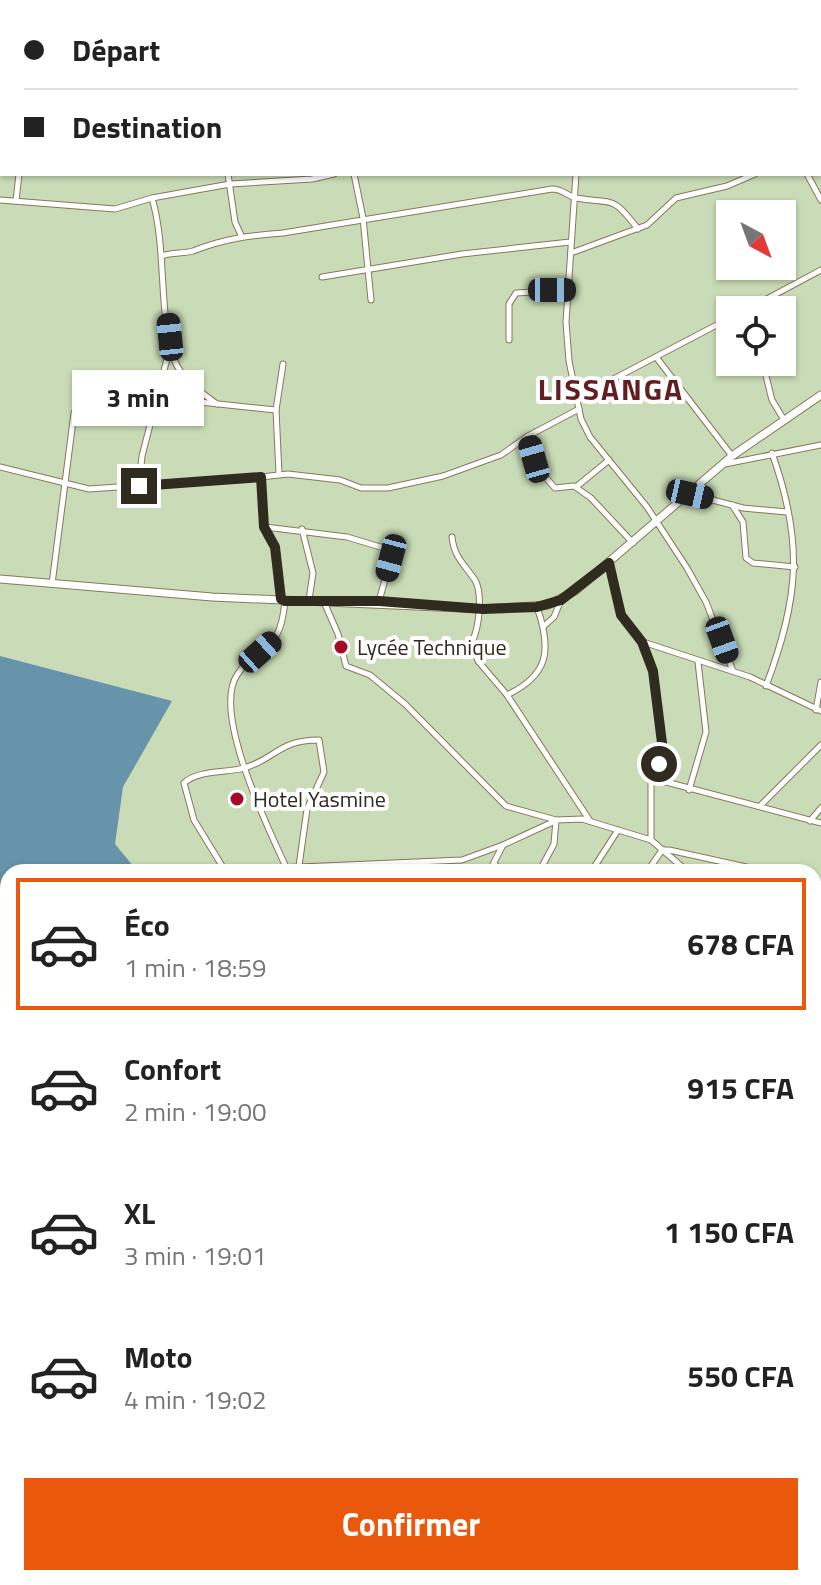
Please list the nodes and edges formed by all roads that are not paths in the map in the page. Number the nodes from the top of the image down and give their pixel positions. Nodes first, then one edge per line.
1 (19, 176) edge
2 (228, 176) edge
3 (325, 176) edge
4 (354, 176) edge
5 (576, 176) edge
6 (750, 176) edge
7 (808, 176) edge
8 (230, 184) junction
9 (152, 198) junction
10 (572, 198) junction
11 (0, 200) edge
12 (821, 200) edge
13 (16, 201) junction
14 (363, 218) junction
15 (638, 229) junction
16 (241, 235) junction
17 (570, 242) junction
18 (571, 253) junction
19 (162, 256) junction
20 (821, 270) edge
21 (370, 272) junction
22 (322, 277) dead end
23 (568, 290) junction
24 (772, 296) edge
25 (371, 300) dead end
26 (716, 325) edge
27 (509, 340) dead end
28 (171, 342) junction
29 (656, 357) junction
30 (283, 364) dead end
31 (766, 376) dead end
32 (192, 385) junction
33 (161, 390) junction
34 (85, 392) dead end
35 (821, 395) edge
36 (579, 397) junction
37 (181, 400) junction
38 (217, 404) junction
39 (579, 409) junction
40 (276, 410) junction
41 (784, 420) junction
42 (528, 436) junction
43 (821, 445) edge
44 (772, 453) junction
45 (732, 456) junction
46 (609, 460) junction
47 (725, 464) junction
48 (0, 467) edge
49 (279, 474) junction
50 (261, 477) junction
51 (65, 480) junction
52 (139, 486) junction
53 (576, 487) junction
54 (690, 494) junction
55 (732, 505) junction
56 (787, 512) junction
57 (657, 521) junction
58 (264, 527) junction
59 (302, 529) junction
60 (452, 537) dead end
61 (633, 543) junction
62 (609, 563) junction
63 (795, 567) junction
64 (0, 579) edge
65 (52, 584) junction
66 (283, 600) junction
67 (309, 600) junction
68 (561, 600) junction
69 (323, 601) junction
70 (379, 601) junction
71 (537, 607) junction
72 (477, 608) junction
73 (544, 626) junction
74 (642, 642) junction
75 (698, 662) junction
76 (733, 671) junction
77 (821, 682) edge
78 (766, 686) junction
79 (507, 695) junction
80 (818, 710) edge
81 (821, 745) edge
82 (246, 768) junction
83 (651, 778) junction
84 (688, 790) junction
85 (759, 807) junction
86 (821, 808) edge
87 (556, 820) junction
88 (590, 821) junction
89 (810, 821) junction
90 (821, 823) edge
91 (618, 830) junction
92 (651, 840) junction
93 (503, 845) junction
94 (662, 850) junction
95 (221, 864) edge
96 (285, 864) edge
97 (299, 864) edge
98 (353, 864) edge
99 (494, 864) edge
100 (543, 864) edge
101 (596, 864) edge
102 (652, 864) edge
103 (679, 864) edge
104 (730, 864) edge

1 - 13 street
2 - 8 street
3 - 8 street
4 - 14 street
5 - 10 street
6 - 15 street
7 - 12 street
8 - 9 street
8 - 16 street
9 - 13 street
9 - 19 street
10 - 14 street
10 - 15 street
10 - 17 street
11 - 13 street
14 - 16 street
14 - 21 street
15 - 18 street
16 - 19 street
17 - 18 street
17 - 21 street
18 - 23 street
19 - 28 street
20 - 24 street
21 - 22 street
21 - 25 street
23 - 27 street
23 - 36 street
26 - 29 street
28 - 32 street
28 - 33 street
29 - 36 street
29 - 45 street
30 - 40 street
31 - 41 street
32 - 37 street
32 - 38 street
33 - 37 street
33 - 52 street
34 - 51 street
35 - 41 street
36 - 39 street
37 - 38 street
38 - 40 street
39 - 42 street
39 - 46 street
40 - 49 street
41 - 45 street
42 - 49 street
42 - 53 street
43 - 44 street
44 - 47 street
44 - 56 street
45 - 47 street
46 - 53 street
46 - 57 street
47 - 54 street
48 - 51 street
49 - 50 street
50 - 52 street
50 - 58 street
51 - 52 street
51 - 65 street
53 - 61 street
54 - 55 street
54 - 57 street
55 - 56 street
55 - 63 street
56 - 63 street
57 - 61 street
57 - 76 street
58 - 59 street
58 - 66 street
59 - 67 street
59 - 70 street
60 - 72 street
61 - 62 street
62 - 68 street
62 - 74 street
63 - 78 street
64 - 65 street
65 - 66 street
66 - 67 street
66 - 82 street
67 - 69 street
68 - 71 street
68 - 73 street
69 - 70 street
69 - 87 street
70 - 72 street
71 - 72 street
71 - 73 street
72 - 79 street
73 - 79 street
74 - 75 street
74 - 83 street
75 - 76 street
75 - 84 street
76 - 78 street
77 - 80 street
78 - 80 street
79 - 88 street
81 - 85 street
82 - 95 street
82 - 96 street
82 - 97 street
83 - 84 street
83 - 92 street
84 - 85 street
85 - 89 street
86 - 89 street
87 - 88 street
87 - 93 street
87 - 100 street
88 - 91 street
89 - 90 street
91 - 92 street
91 - 101 street
92 - 94 street
93 - 98 street
93 - 99 street
94 - 102 street
94 - 103 street
94 - 104 street

